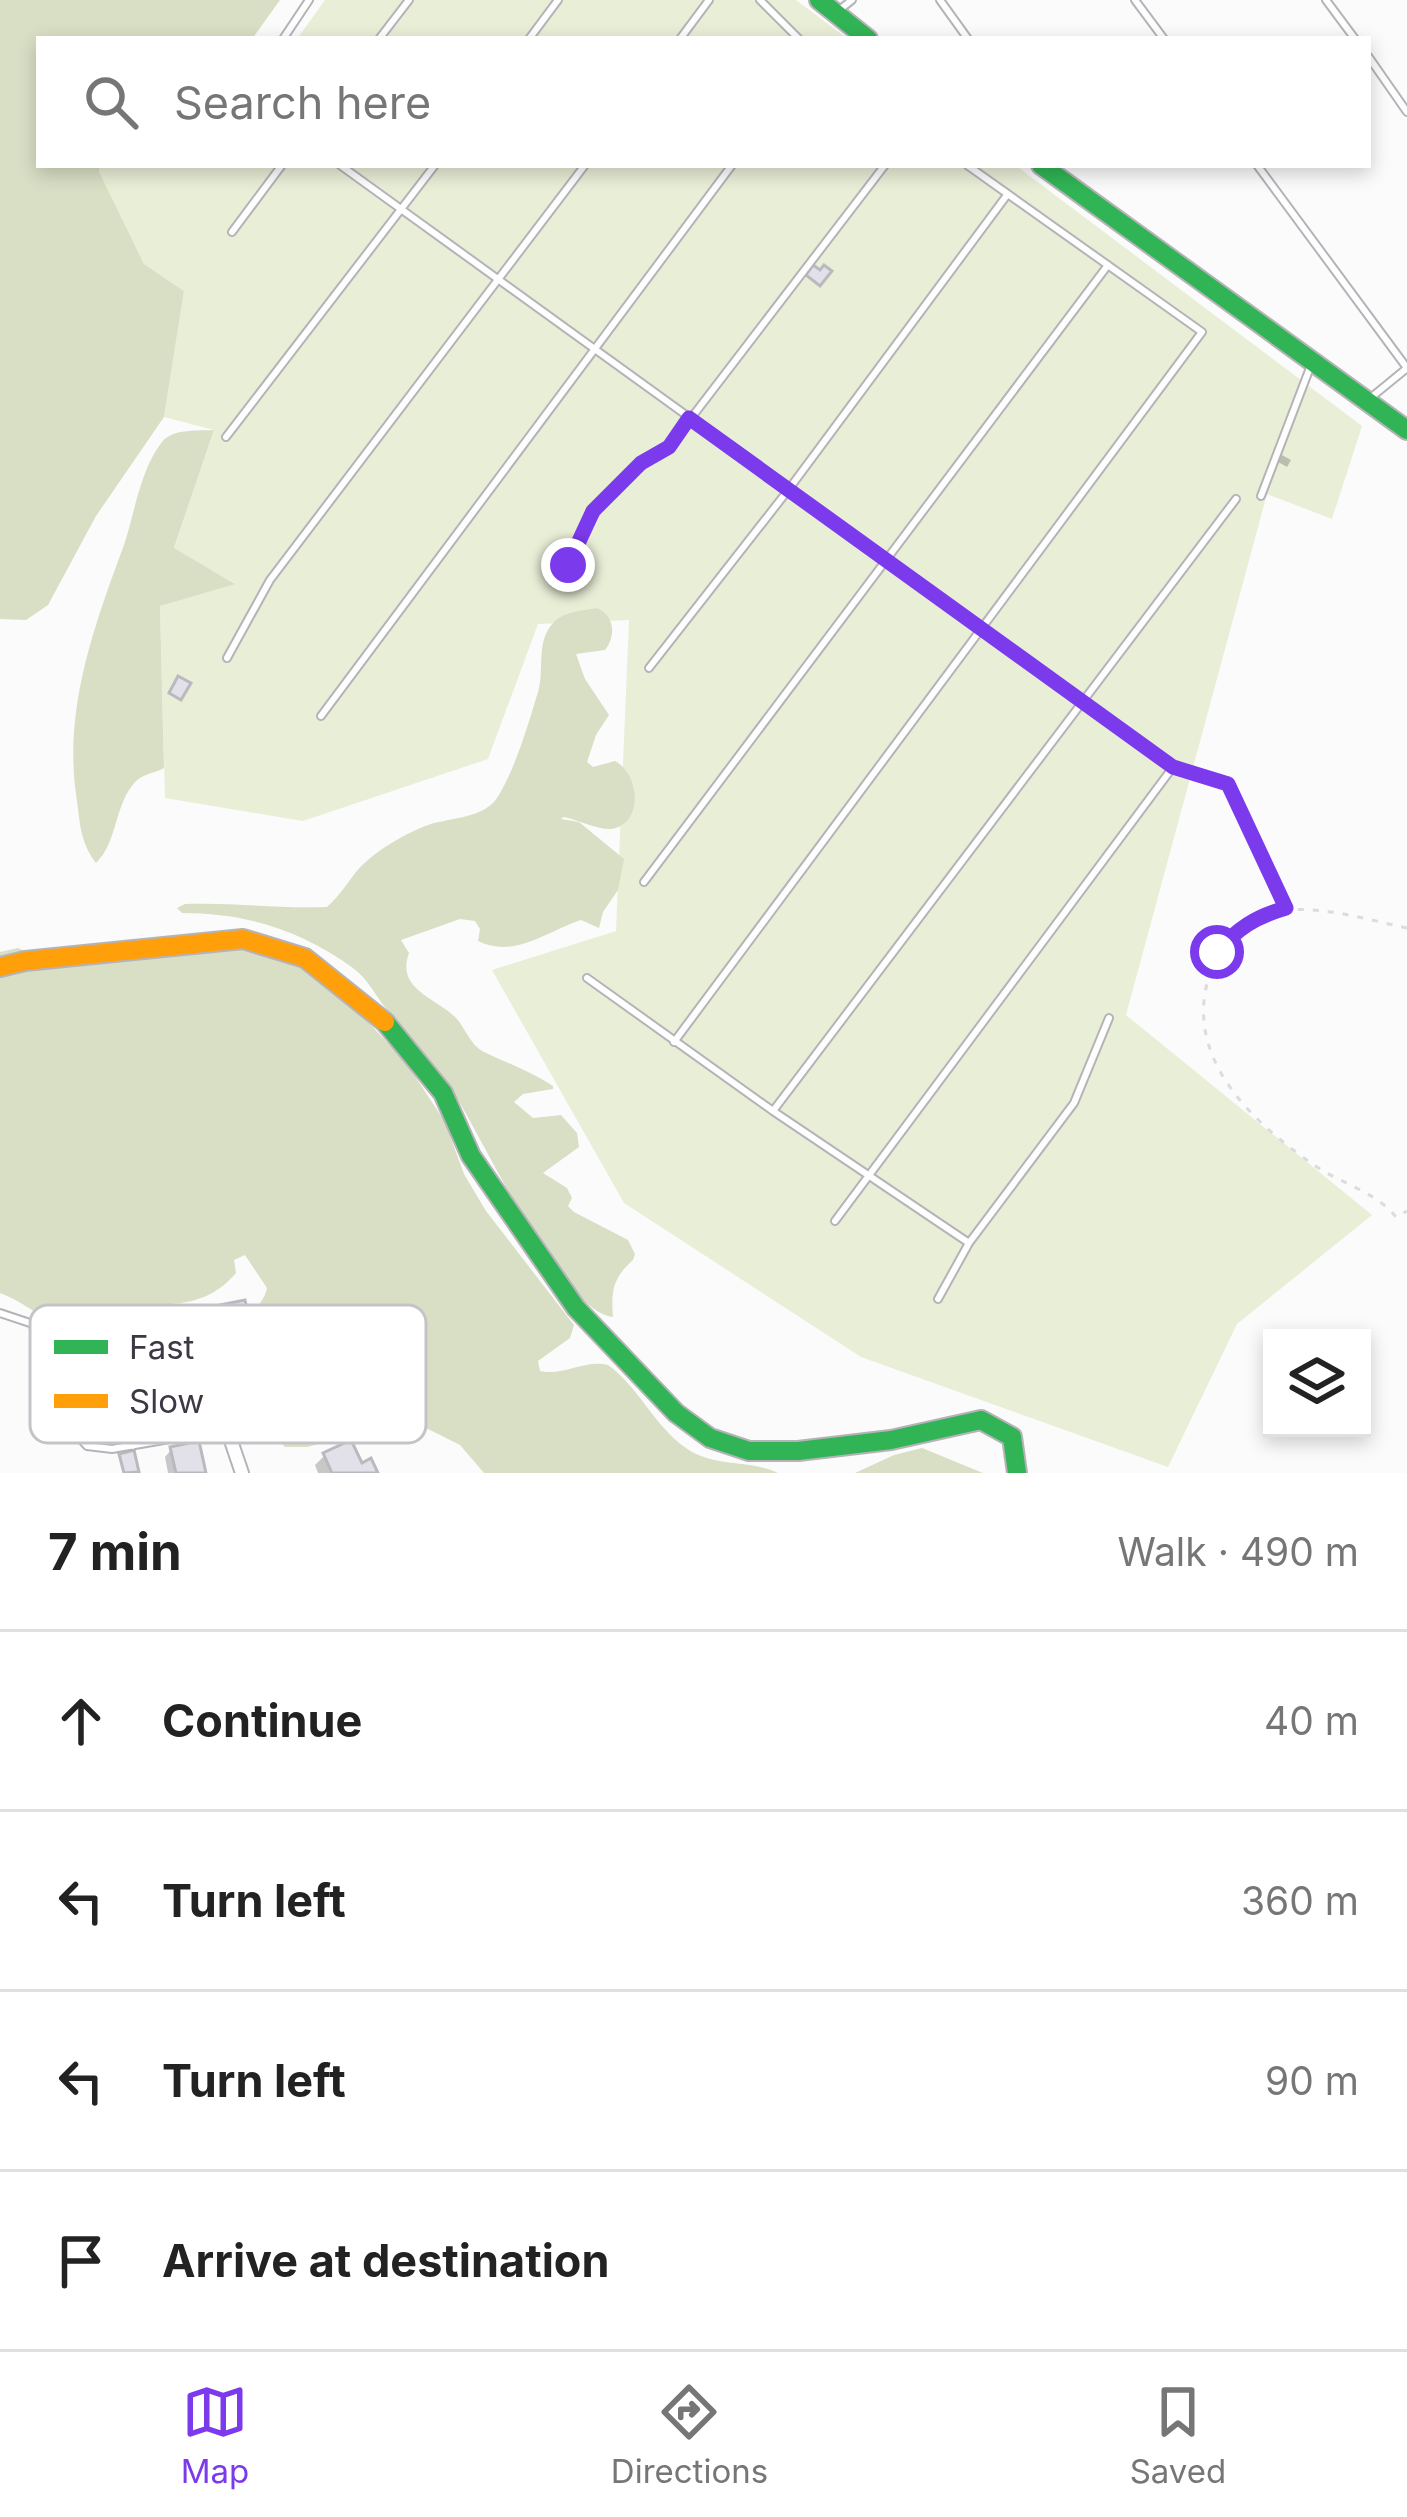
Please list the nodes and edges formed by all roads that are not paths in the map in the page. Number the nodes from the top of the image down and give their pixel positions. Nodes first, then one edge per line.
1 (309, 0) edge
2 (409, 0) edge
3 (558, 0) edge
4 (709, 0) edge
5 (760, 0) edge
6 (819, 0) edge
7 (853, 0) edge
8 (940, 0) edge
9 (1136, 0) edge
10 (1326, 0) edge
11 (835, 14) junction
12 (285, 36) edge
13 (381, 36) edge
14 (531, 36) edge
15 (682, 36) edge
16 (796, 36) edge
17 (864, 36) edge
18 (966, 36) edge
19 (1162, 36) edge
20 (1353, 36) edge
21 (1371, 60) edge
22 (1407, 112) edge
23 (280, 168) edge
24 (344, 168) edge
25 (433, 168) edge
26 (583, 168) edge
27 (730, 168) edge
28 (883, 168) edge
29 (971, 168) edge
30 (1045, 168) edge
31 (1259, 168) edge
32 (1007, 195) junction
33 (401, 210) junction
34 (232, 232) dead end
35 (1108, 265) junction
36 (499, 280) junction
37 (594, 349) junction
38 (1312, 362) junction
39 (1407, 368) edge
40 (1366, 401) junction
41 (689, 418) junction
42 (1407, 430) edge
43 (226, 437) dead end
44 (788, 489) junction
45 (1261, 496) dead end
46 (1236, 499) dead end
47 (884, 559) junction
48 (568, 565) dead end
49 (983, 630) junction
50 (226, 658) dead end
51 (649, 668) dead end
52 (1082, 701) junction
53 (322, 716) dead end
54 (644, 882) dead end
55 (0, 967) edge
56 (587, 978) dead end
57 (1109, 1018) dead end
58 (674, 1042) junction
59 (773, 1111) junction
60 (870, 1174) junction
61 (835, 1221) dead end
62 (969, 1243) junction
63 (938, 1299) dead end
64 (0, 1313) edge
65 (30, 1324) edge
66 (84, 1443) edge
67 (132, 1443) edge
68 (150, 1443) edge
69 (232, 1443) edge
70 (133, 1446) junction
71 (242, 1473) edge
72 (1018, 1473) edge

1 - 12 lane
2 - 13 lane
3 - 14 lane
4 - 15 lane
5 - 16 lane
6 - 11 street
7 - 11 lane
8 - 18 lane
9 - 19 lane
10 - 20 lane
11 - 17 street
21 - 22 lane
23 - 34 lane
24 - 33 lane
25 - 33 lane
26 - 36 lane
27 - 37 lane
28 - 41 lane
29 - 32 lane
30 - 38 street
31 - 39 lane
32 - 35 lane
32 - 44 lane
33 - 36 lane
33 - 43 lane
35 - 47 lane
35 - 49 lane
36 - 37 lane
36 - 50 lane
37 - 41 lane
37 - 53 lane
38 - 40 street
38 - 45 lane
39 - 40 lane
40 - 42 street
41 - 44 lane
41 - 48 lane
44 - 47 lane
44 - 51 lane
46 - 52 lane
47 - 49 lane
47 - 54 lane
49 - 52 lane
49 - 58 lane
52 - 59 lane
52 - 60 lane
55 - 72 street
56 - 58 lane
57 - 62 lane
58 - 59 lane
59 - 60 lane
60 - 61 lane
60 - 62 lane
62 - 63 lane
64 - 65 lane
66 - 70 lane
67 - 70 lane
68 - 70 lane
69 - 71 street

